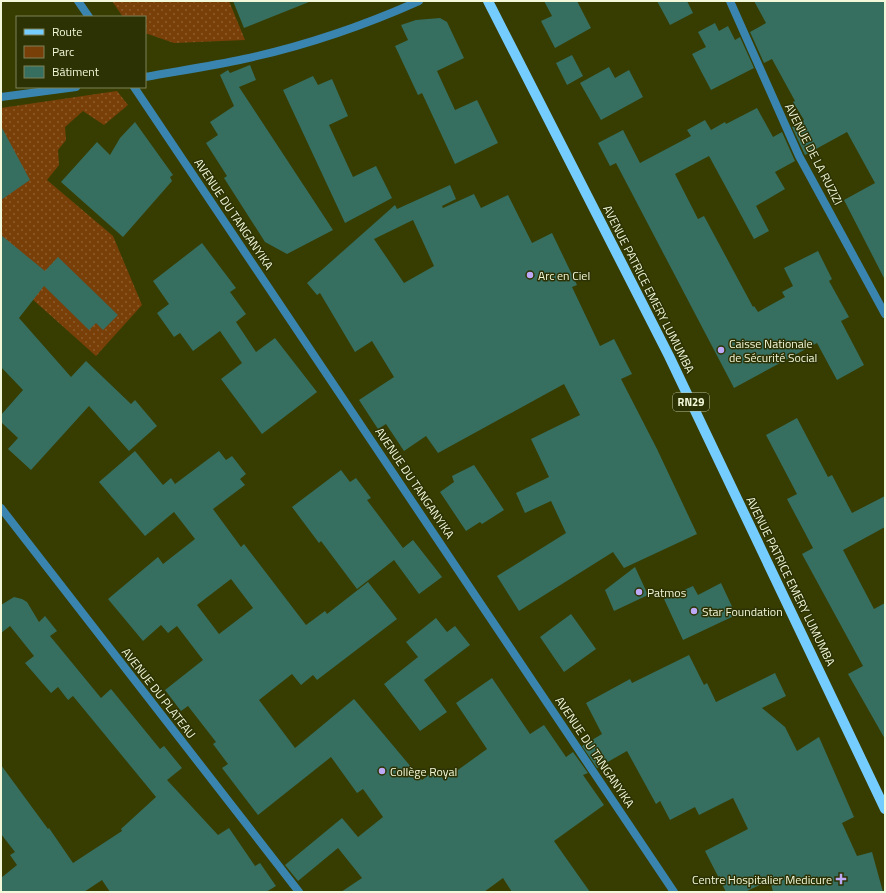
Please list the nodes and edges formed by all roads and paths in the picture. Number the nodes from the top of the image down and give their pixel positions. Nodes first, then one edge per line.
1 (78, 1) edge
2 (418, 1) edge
3 (488, 1) edge
4 (730, 1) edge
5 (88, 16) edge
6 (146, 77) edge
7 (68, 88) edge
8 (135, 88) edge
9 (1, 97) edge
10 (885, 314) edge
11 (1, 508) edge
12 (885, 809) edge
13 (299, 892) edge
14 (674, 892) edge

1 - 5 street
2 - 6 street
3 - 12 main road, AVENUE PATRICE EMERY LUMUMBA / RN29
4 - 10 street, AVENUE DE LA RUZIZI
7 - 9 street
8 - 14 street, AVENUE DU TANGANYIKA
11 - 13 street, AVENUE DU PLATEAU

